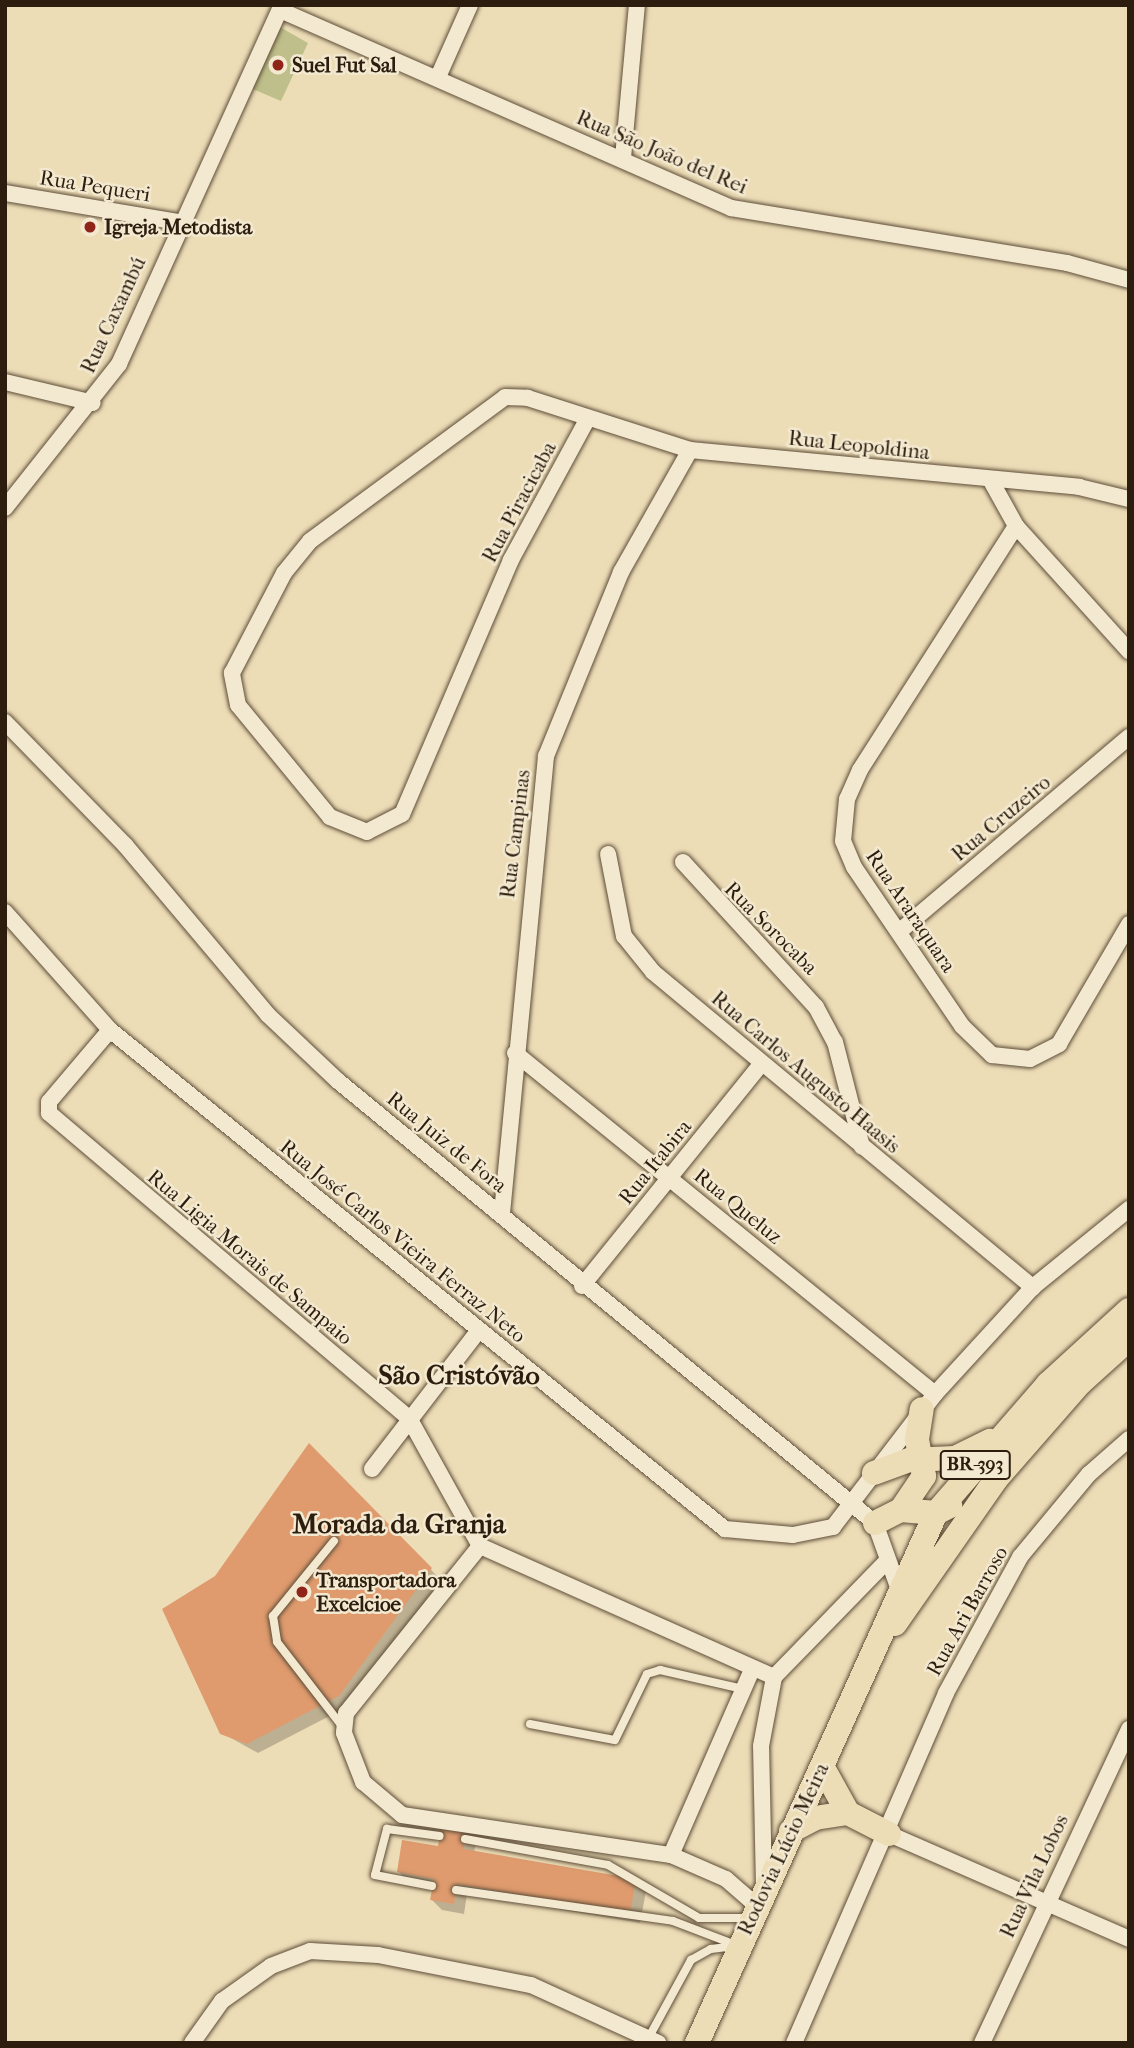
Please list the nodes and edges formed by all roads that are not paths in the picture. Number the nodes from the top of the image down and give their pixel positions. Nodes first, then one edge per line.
1 (470, 5) edge
2 (637, 5) edge
3 (281, 8) edge
4 (438, 77) junction
5 (623, 158) junction
6 (5, 193) edge
7 (179, 222) junction
8 (1129, 280) edge
9 (5, 382) edge
10 (93, 403) junction
11 (588, 418) junction
12 (690, 450) junction
13 (990, 479) junction
14 (1129, 499) edge
15 (5, 508) edge
16 (1016, 526) junction
17 (1129, 651) edge
18 (5, 722) edge
19 (1129, 737) edge
20 (608, 854) dead end
21 (683, 862) dead end
22 (5, 912) edge
23 (1129, 924) edge
24 (900, 931) junction
25 (110, 1030) junction
26 (514, 1053) junction
27 (761, 1064) junction
28 (862, 1147) junction
29 (670, 1178) junction
30 (1129, 1209) edge
31 (502, 1213) junction
32 (582, 1286) junction
33 (1033, 1287) junction
34 (1129, 1310) edge
35 (479, 1330) junction
36 (1129, 1339) edge
37 (1080, 1383) junction
38 (929, 1401) junction
39 (409, 1418) junction
40 (997, 1438) junction
41 (1129, 1439) edge
42 (924, 1462) junction
43 (372, 1469) dead end
44 (874, 1473) junction
45 (851, 1503) junction
46 (901, 1510) junction
47 (936, 1513) junction
48 (875, 1523) junction
49 (334, 1541) dead end
50 (480, 1546) junction
51 (887, 1562) junction
52 (898, 1587) junction
53 (873, 1657) junction
54 (751, 1671) junction
55 (774, 1677) junction
56 (743, 1689) junction
57 (530, 1724) dead end
58 (342, 1727) junction
59 (1129, 1729) edge
60 (822, 1766) junction
61 (848, 1813) junction
62 (791, 1831) junction
63 (888, 1834) junction
64 (440, 1836) dead end
65 (465, 1839) dead end
66 (671, 1855) junction
67 (432, 1886) dead end
68 (456, 1890) dead end
69 (1044, 1902) junction
70 (757, 1903) junction
71 (1129, 1939) edge
72 (738, 1946) junction
73 (649, 2041) edge
74 (192, 2043) edge
75 (697, 2043) edge
76 (794, 2043) edge
77 (982, 2043) edge

1 - 4 street
2 - 5 street
3 - 4 street, Rua São João del Rei
3 - 7 street, Rua Caxambú
4 - 5 street, Rua São João del Rei
5 - 8 street, Rua São João del Rei
6 - 7 street, Rua Pequeri
7 - 10 street, Rua Caxambú
9 - 10 street
10 - 15 street, Rua Caxambú
11 - 11 street, Rua Piracicaba
11 - 12 street, Rua Leopoldina
12 - 13 street, Rua Leopoldina
12 - 26 street, Rua Campinas
13 - 14 street, Rua Leopoldina
13 - 16 street
16 - 17 street
16 - 24 street, Rua Araraquara
18 - 31 street, Rua Juiz de Fora
19 - 24 street, Rua Cruzeiro
20 - 27 street, Rua Carlos Augusto Haasis
21 - 28 street, Rua Sorocaba
22 - 25 street, Rua José Carlos Vieira Ferraz Neto
23 - 24 street, Rua Araraquara
25 - 35 street, Rua José Carlos Vieira Ferraz Neto
25 - 39 street, Rua Ligia Morais de Sampaio
26 - 29 street, Rua Queluz
26 - 31 street, Rua Campinas
27 - 28 street, Rua Carlos Augusto Haasis
27 - 29 street, Rua Itabira
28 - 33 street, Rua Carlos Augusto Haasis
29 - 32 street, Rua Itabira
29 - 38 street, Rua Queluz
30 - 33 street, Rua José Carlos Vieira Ferraz Neto
31 - 32 street, Rua Juiz de Fora
32 - 45 street, Rua Juiz de Fora
33 - 38 street, Rua José Carlos Vieira Ferraz Neto
34 - 40 main road, Rodovia Lúcio Meira / BR-393
35 - 39 street
35 - 45 street, Rua José Carlos Vieira Ferraz Neto
36 - 37 main road, Rodovia Lúcio Meira / BR-393
37 - 47 main road
37 - 53 main road, Rodovia Lúcio Meira / BR-393
38 - 42 main road
38 - 44 street, Rua José Carlos Vieira Ferraz Neto
39 - 43 street
39 - 50 street, Rua Ligia Morais de Sampaio
40 - 42 main road
40 - 47 main road, Rodovia Lúcio Meira / BR-393
41 - 63 street, Rua Ari Barroso
42 - 44 main road
42 - 46 main road
44 - 45 street, Rua José Carlos Vieira Ferraz Neto
45 - 48 street, Rua Juiz de Fora
46 - 47 main road
46 - 48 main road
47 - 52 main road, Rodovia Lúcio Meira / BR-393
48 - 51 street
49 - 58 lane
50 - 54 street
50 - 58 street
51 - 52 street
51 - 55 street
52 - 53 main road, Rodovia Lúcio Meira / BR-393
53 - 60 main road, Rodovia Lúcio Meira / BR-393
54 - 55 street
54 - 56 street
55 - 70 street
56 - 57 lane
56 - 66 street
58 - 66 street
59 - 69 street, Rua Vila Lobos
60 - 61 main road
60 - 62 main road, Rodovia Lúcio Meira / BR-393
61 - 62 main road
61 - 63 main road
62 - 70 main road, Rodovia Lúcio Meira / BR-393
63 - 69 street
63 - 76 street, Rua Ari Barroso
64 - 67 lane
65 - 70 lane
66 - 70 street
68 - 72 lane
69 - 71 street
69 - 77 street, Rua Vila Lobos
70 - 72 main road, Rodovia Lúcio Meira / BR-393
72 - 73 lane
72 - 75 main road, Rodovia Lúcio Meira / BR-393
73 - 74 street

